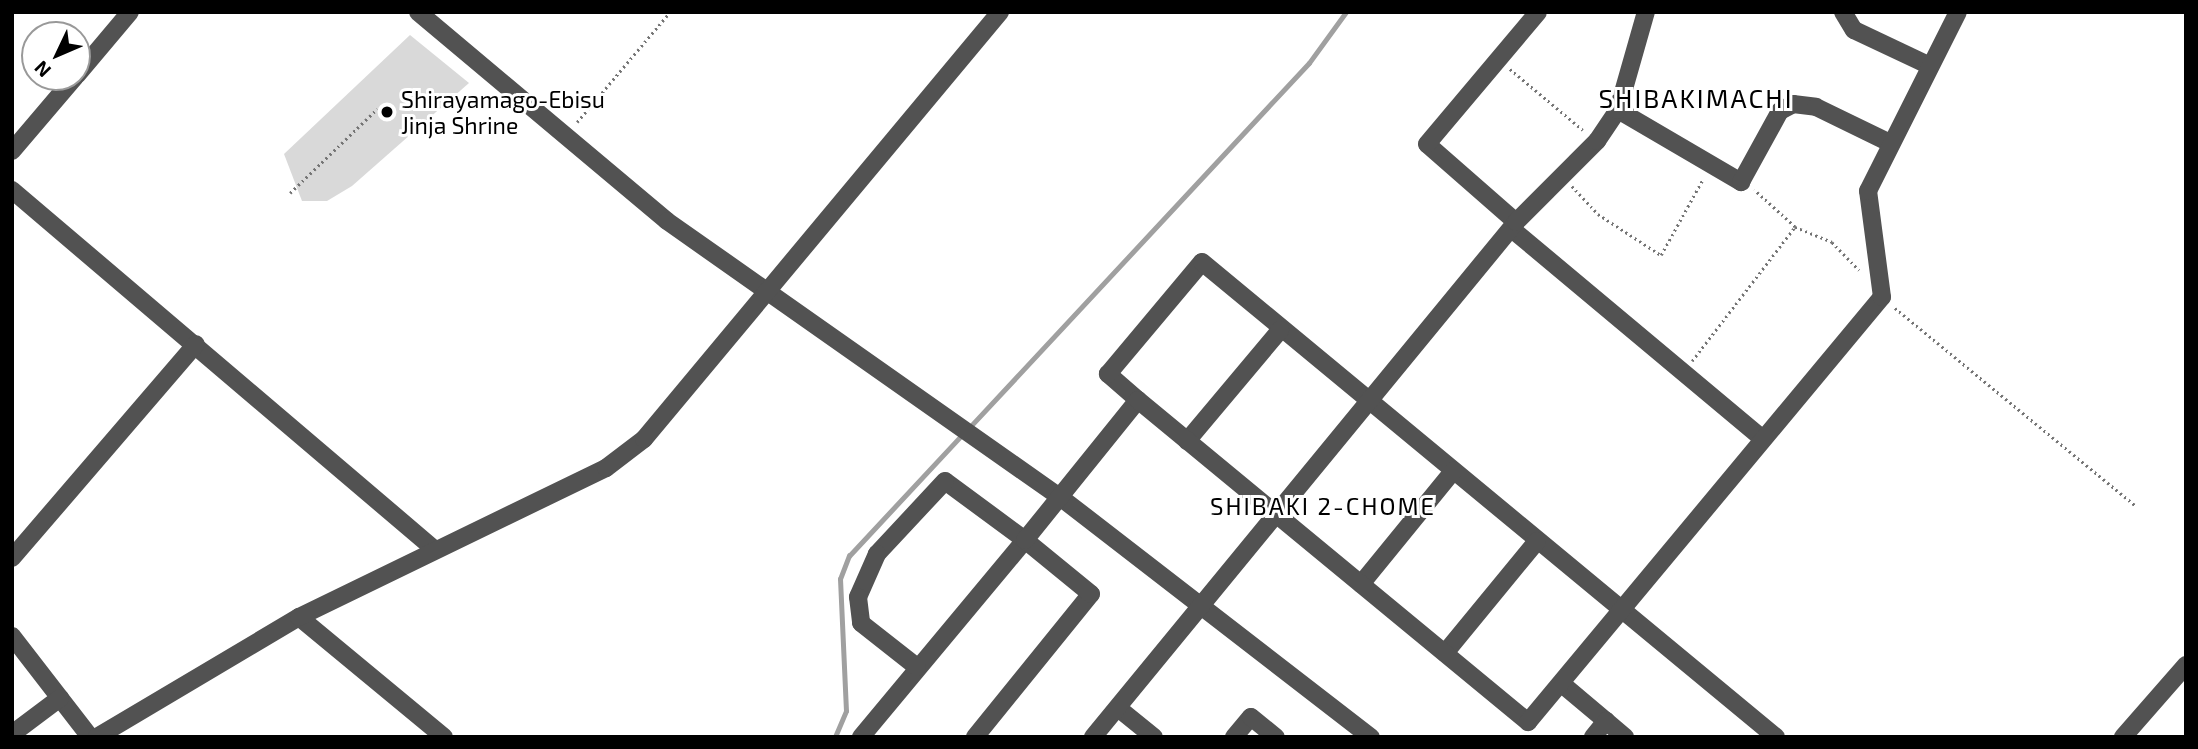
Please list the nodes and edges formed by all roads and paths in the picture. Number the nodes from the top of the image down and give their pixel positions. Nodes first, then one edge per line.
1 (130, 12) edge
2 (418, 12) edge
3 (670, 12) edge
4 (1000, 12) edge
5 (1538, 12) edge
6 (1646, 12) edge
7 (1843, 12) edge
8 (1958, 12) edge
9 (91, 58) edge
10 (1499, 59) junction
11 (1930, 66) junction
12 (63, 91) edge
13 (377, 109) dead end
14 (1618, 110) junction
15 (565, 136) junction
16 (1597, 141) junction
17 (1890, 143) junction
18 (12, 151) edge
19 (1715, 167) junction
20 (1561, 175) junction
21 (1741, 182) junction
22 (12, 190) edge
23 (290, 192) dead end
24 (1514, 226) junction
25 (1795, 227) junction
26 (1859, 270) joint
27 (768, 292) junction
28 (1882, 297) junction
29 (1280, 330) junction
30 (196, 344) junction
31 (1686, 369) junction
32 (1370, 399) junction
33 (1138, 400) junction
34 (1762, 438) junction
35 (1187, 441) junction
36 (1453, 471) junction
37 (1060, 497) junction
38 (2136, 506) dead end
39 (1275, 514) junction
40 (1026, 540) junction
41 (1537, 541) junction
42 (434, 549) junction
43 (12, 558) edge
44 (1361, 584) junction
45 (1200, 604) junction
46 (1622, 608) junction
47 (299, 617) junction
48 (12, 636) edge
49 (1446, 653) junction
50 (2186, 664) edge
51 (917, 667) junction
52 (1562, 684) junction
53 (60, 698) junction
54 (1118, 708) junction
55 (1606, 721) junction
56 (1528, 722) junction
57 (12, 734) edge
58 (862, 736) edge
59 (90, 737) edge
60 (97, 737) edge
61 (444, 737) edge
62 (975, 737) edge
63 (1093, 737) edge
64 (1154, 737) edge
65 (1234, 737) edge
66 (1276, 737) edge
67 (1371, 737) edge
68 (1516, 737) edge
69 (1593, 737) edge
70 (1625, 737) edge
71 (1776, 737) edge
72 (2123, 737) edge

1 - 9 street
2 - 15 street
3 - 15 path
4 - 27 street
5 - 10 street
6 - 14 street
7 - 11 street
8 - 11 street
10 - 16 path
10 - 24 street
11 - 17 street
12 - 18 street
13 - 23 path
14 - 16 street
14 - 19 street
15 - 27 street
16 - 20 street
17 - 21 street
17 - 28 street
19 - 20 path
19 - 21 street
20 - 24 street
21 - 25 path
22 - 30 street
24 - 31 street
24 - 32 street
25 - 26 path
25 - 31 path
26 - 28 street
27 - 37 street
27 - 42 street
28 - 34 street
28 - 38 path
29 - 32 street
29 - 33 street
29 - 35 street
30 - 42 street
30 - 43 street
31 - 34 street
32 - 36 street
32 - 39 street
33 - 35 street
33 - 37 street
34 - 46 street
35 - 39 street
36 - 41 street
36 - 44 street
37 - 40 street
37 - 45 street
39 - 44 street
39 - 45 street
40 - 51 street
40 - 51 street
40 - 62 street
41 - 46 street
41 - 49 street
42 - 47 street
44 - 49 street
45 - 54 street
45 - 67 street
46 - 52 street
46 - 71 street
47 - 60 street
47 - 61 street
48 - 53 street
49 - 56 street
50 - 72 street
51 - 58 street
52 - 55 street
52 - 56 street
53 - 57 street
53 - 59 street
54 - 63 street
54 - 64 street
55 - 69 street
55 - 70 street
56 - 68 street
65 - 66 street

